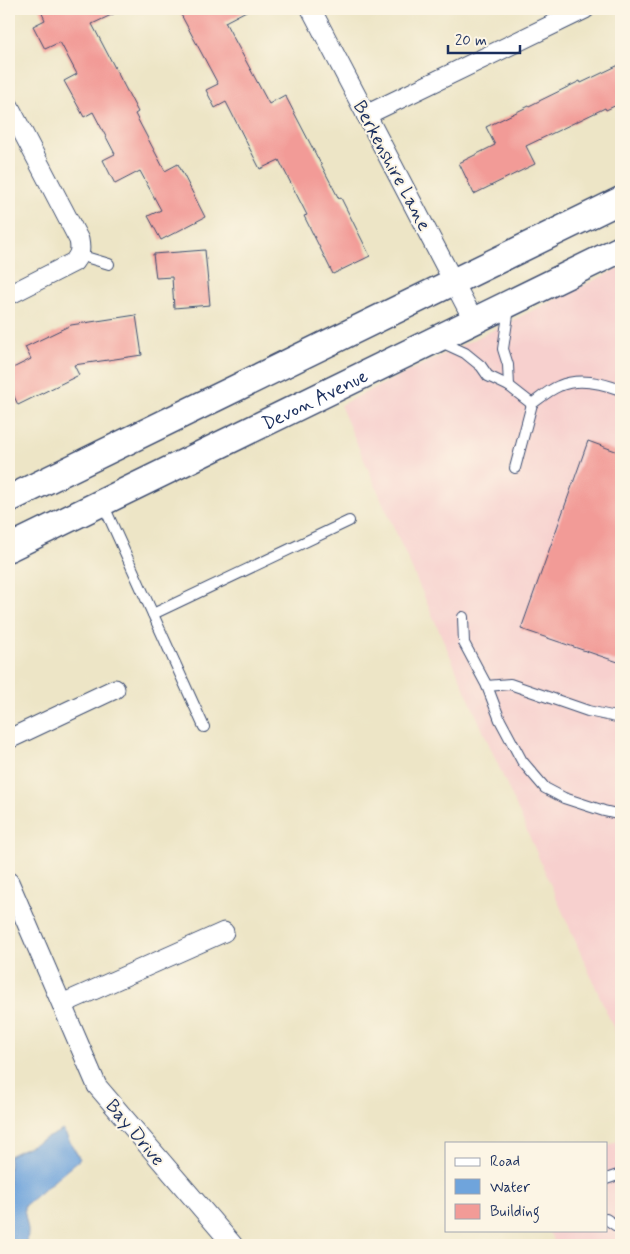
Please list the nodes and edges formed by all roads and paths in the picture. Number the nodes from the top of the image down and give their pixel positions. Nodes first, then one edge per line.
1 (311, 9) edge
2 (585, 9) edge
3 (9, 106) edge
4 (366, 115) junction
5 (621, 200) edge
6 (621, 249) edge
7 (80, 255) junction
8 (109, 264) dead end
9 (454, 281) junction
10 (9, 295) edge
11 (509, 304) junction
12 (474, 321) junction
13 (436, 340) junction
14 (509, 386) junction
15 (621, 390) edge
16 (532, 404) junction
17 (515, 468) dead end
18 (9, 499) edge
19 (102, 503) junction
20 (349, 521) dead end
21 (9, 548) edge
22 (153, 614) junction
23 (463, 617) dead end
24 (487, 686) junction
25 (115, 689) dead end
26 (621, 718) edge
27 (204, 727) dead end
28 (9, 738) edge
29 (621, 815) edge
30 (9, 882) edge
31 (224, 932) dead end
32 (62, 1004) junction
33 (621, 1174) edge
34 (608, 1178) edge
35 (608, 1220) edge
36 (621, 1229) edge
37 (233, 1245) edge

1 - 4 street, Berkenshire Lane
2 - 4 street
3 - 7 street
4 - 9 street, Berkenshire Lane
5 - 9 main road
6 - 11 main road, Devon Avenue
7 - 8 lane
7 - 10 street
9 - 12 street, Berkenshire Lane
9 - 18 main road
11 - 12 main road, Devon Avenue
11 - 14 lane
12 - 13 main road, Devon Avenue
13 - 14 lane
13 - 19 main road, Devon Avenue
14 - 16 lane
15 - 16 lane
16 - 17 lane
19 - 21 main road, Devon Avenue
19 - 22 lane
20 - 22 lane
22 - 27 lane
23 - 24 lane
24 - 26 lane
24 - 29 lane
25 - 28 street
30 - 32 street, Bay Drive
31 - 32 street
32 - 37 street, Bay Drive
33 - 34 lane
35 - 36 lane

